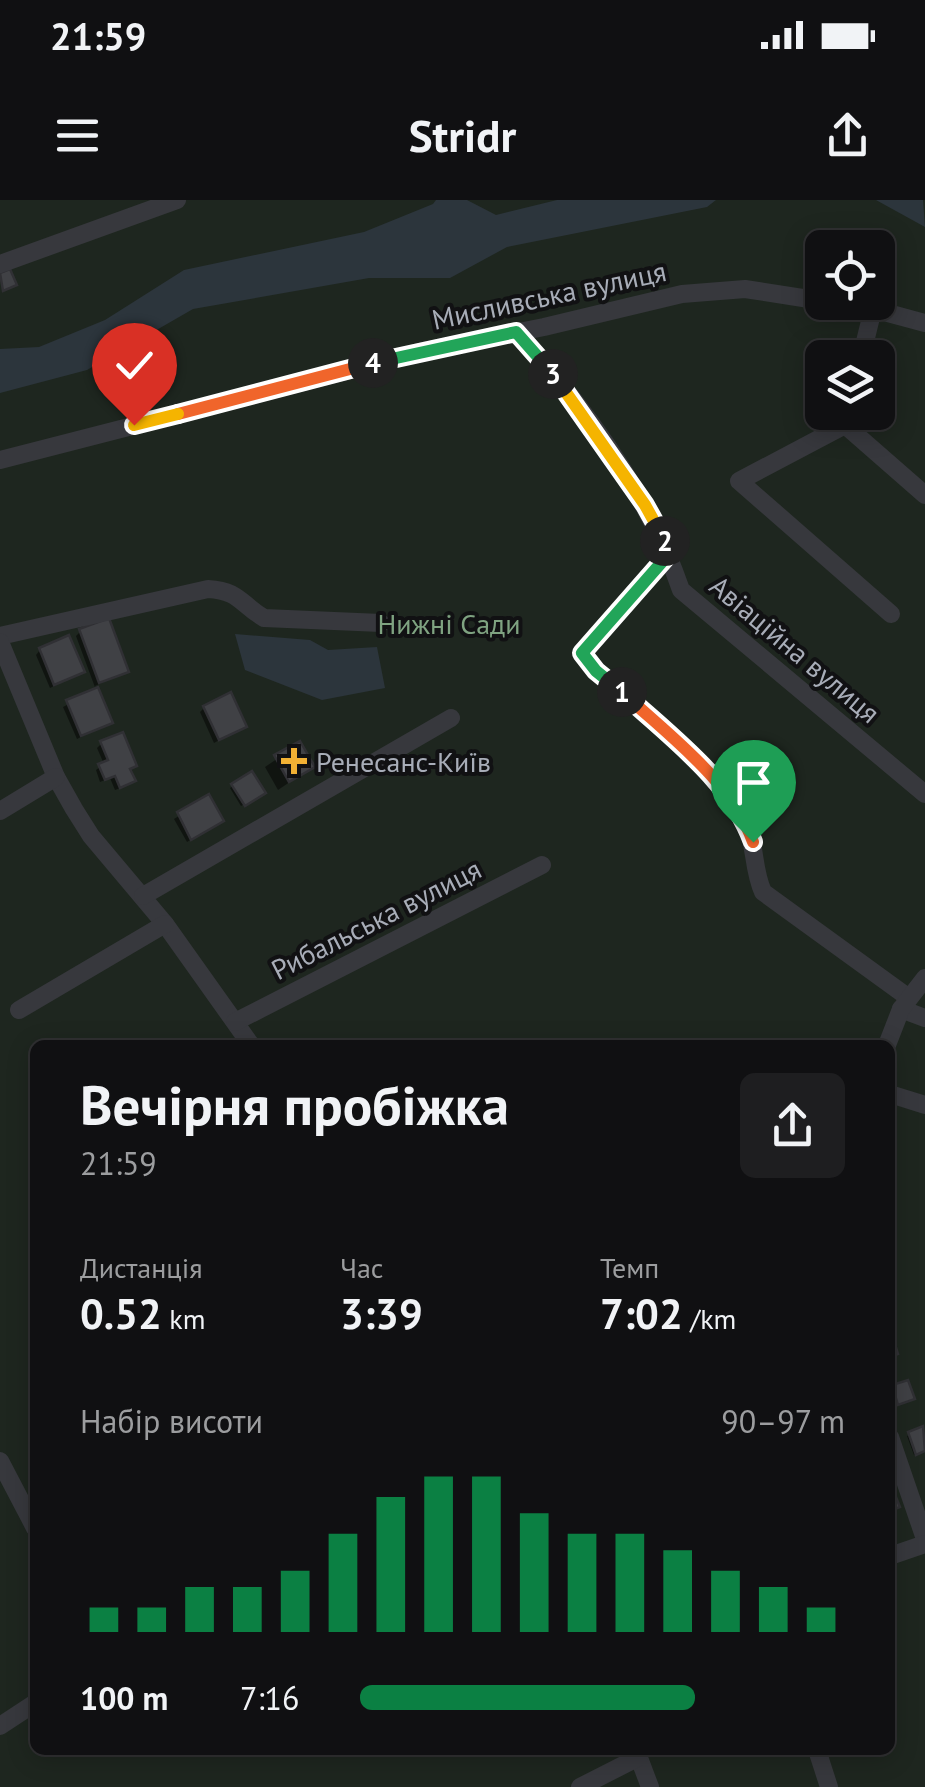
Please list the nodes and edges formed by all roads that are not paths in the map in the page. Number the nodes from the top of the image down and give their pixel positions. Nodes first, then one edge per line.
1 (177, 200) edge
2 (0, 264) edge
3 (805, 298) edge
4 (895, 315) edge
5 (925, 323) edge
6 (516, 332) junction
7 (827, 430) edge
8 (858, 430) edge
9 (0, 460) edge
10 (925, 496) edge
11 (669, 554) junction
12 (891, 614) dead end
13 (381, 624) dead end
14 (0, 639) edge
15 (451, 718) dead end
16 (56, 777) junction
17 (925, 794) edge
18 (0, 811) edge
19 (542, 865) dead end
20 (144, 896) junction
21 (165, 924) junction
22 (925, 978) edge
23 (905, 1004) junction
24 (18, 1010) dead end
25 (925, 1018) edge
26 (235, 1022) junction
27 (248, 1040) edge
28 (889, 1040) edge
29 (895, 1096) edge
30 (925, 1105) edge
31 (895, 1451) edge
32 (0, 1461) edge
33 (30, 1518) edge
34 (925, 1541) edge
35 (895, 1554) edge
36 (30, 1706) edge
37 (0, 1726) edge
38 (636, 1755) edge
39 (638, 1755) edge
40 (818, 1755) edge
41 (580, 1787) edge
42 (650, 1787) edge
43 (829, 1787) edge

1 - 2 street
3 - 6 street, Мисливська вулиця
4 - 5 street
6 - 9 street, Мисливська вулиця
6 - 11 street, Авіаційна вулиця
7 - 12 street
8 - 10 street
11 - 17 street, Авіаційна вулиця
11 - 23 street
13 - 14 street
14 - 16 street
15 - 20 street
16 - 18 street
16 - 20 street
19 - 26 street, Рибальська вулиця
20 - 21 street
21 - 24 street
21 - 26 street
22 - 23 street
23 - 25 street
23 - 28 street
26 - 27 street
29 - 30 street
31 - 34 street
32 - 33 street
34 - 35 street
36 - 37 street
38 - 41 street
39 - 42 street
40 - 43 street

